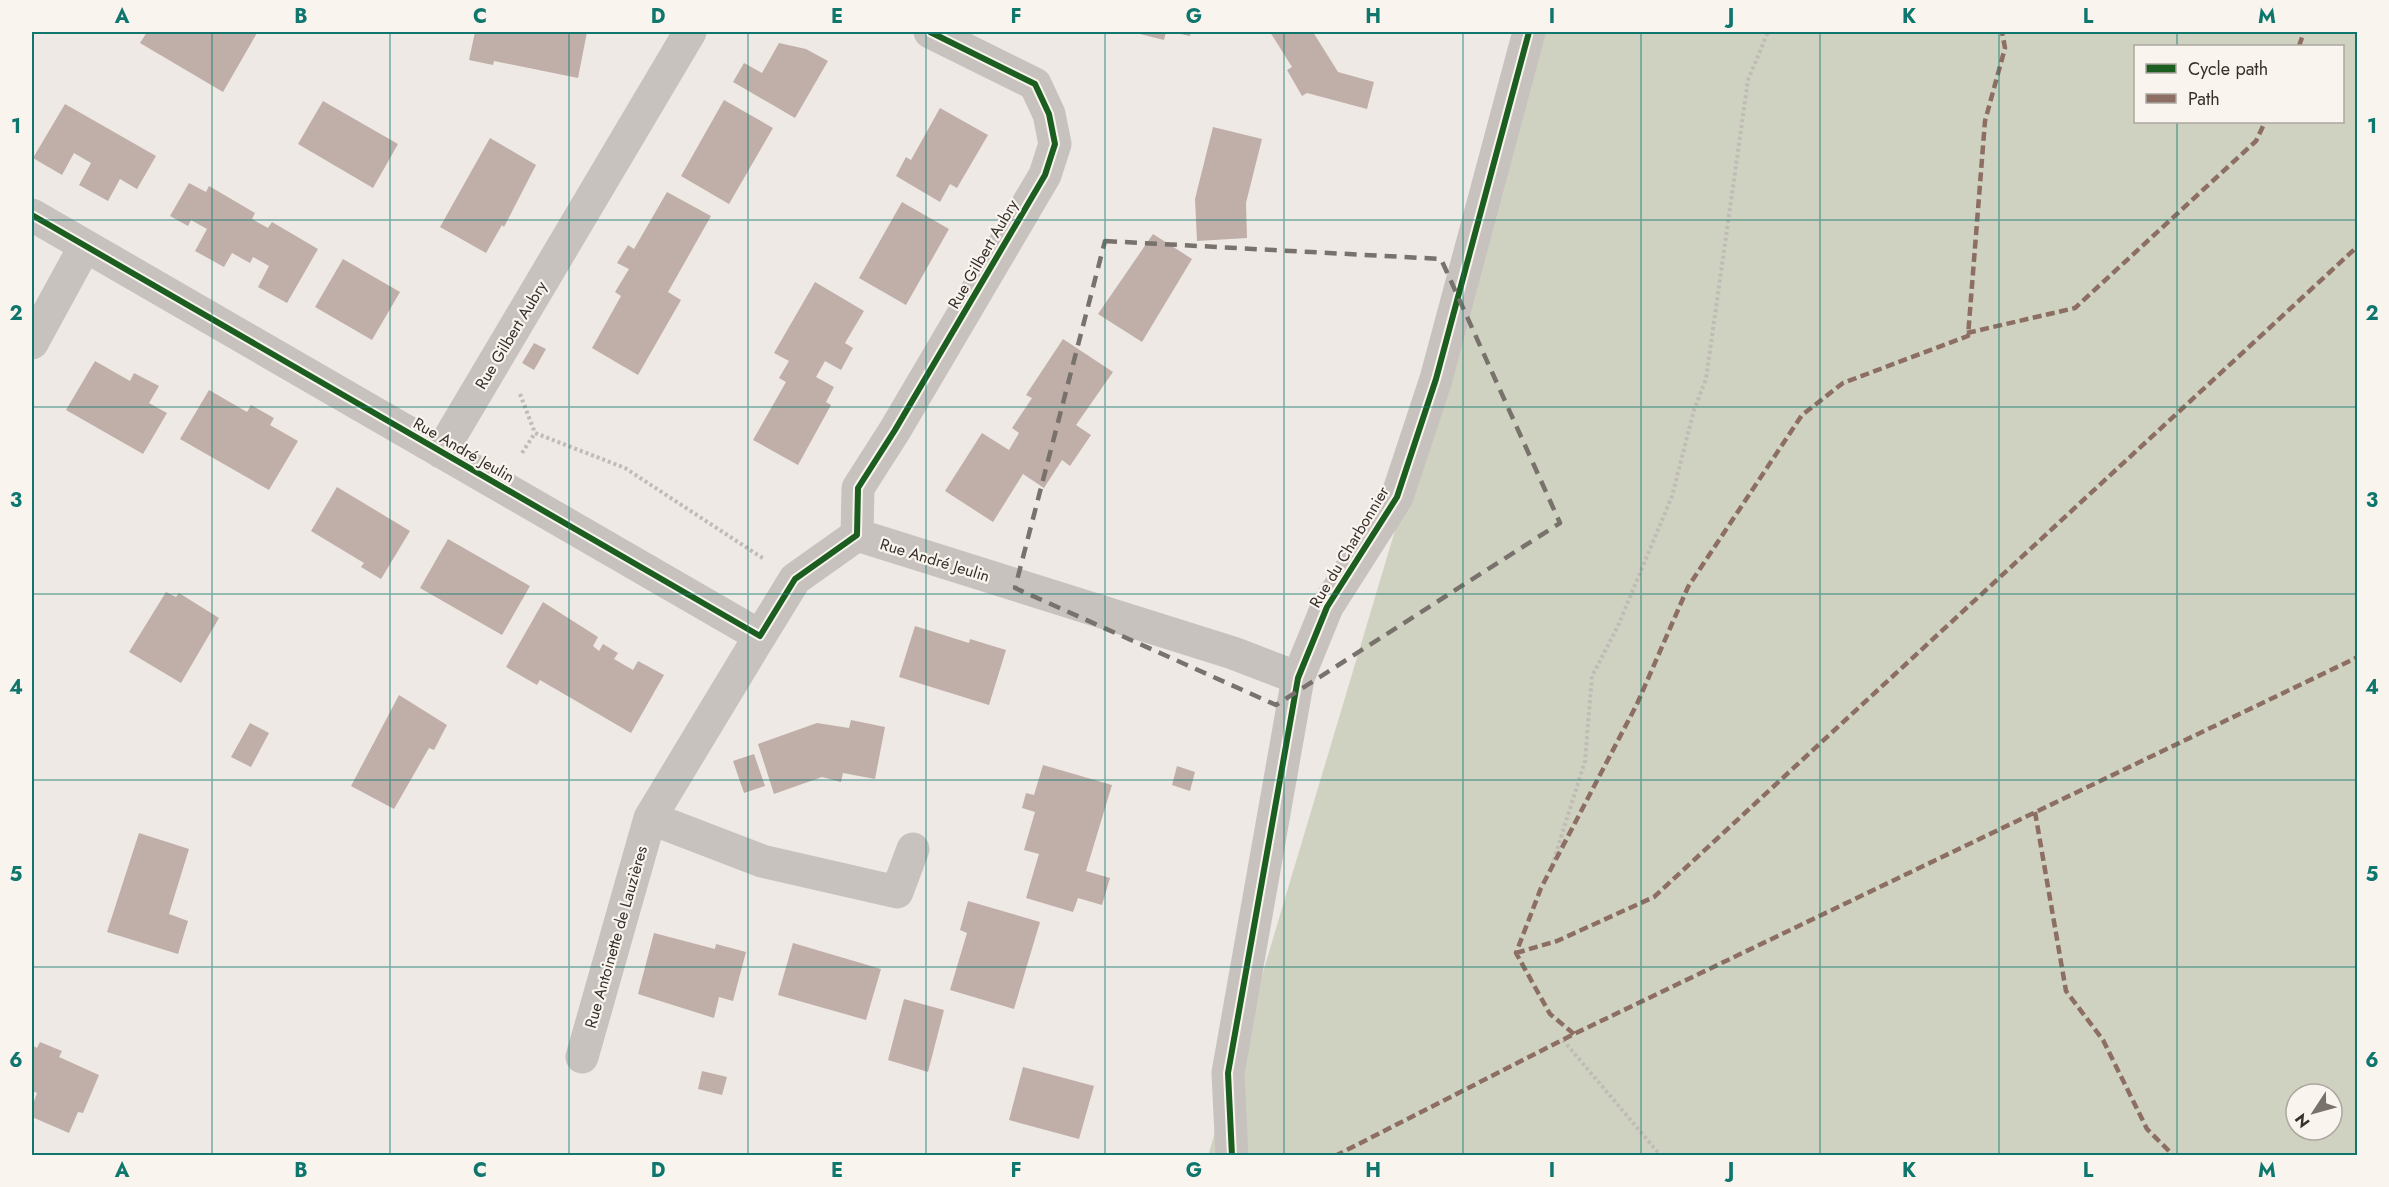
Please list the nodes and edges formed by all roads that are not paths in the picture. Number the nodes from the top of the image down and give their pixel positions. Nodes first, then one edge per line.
1 (690, 32) edge
2 (930, 32) edge
3 (1529, 32) edge
4 (32, 215) edge
5 (85, 246) junction
6 (32, 343) edge
7 (441, 452) junction
8 (856, 536) junction
9 (760, 636) junction
10 (1298, 678) junction
11 (650, 818) junction
12 (912, 849) dead end
13 (582, 1056) dead end
14 (1232, 1155) edge

1 - 7 street, Rue Gilbert Aubry
2 - 8 street, Rue Gilbert Aubry
3 - 10 street, Rue du Charbonnier
4 - 5 street, Rue André Jeulin
5 - 6 street
5 - 7 street, Rue André Jeulin
7 - 9 street, Rue André Jeulin
8 - 9 street
8 - 10 street, Rue André Jeulin
9 - 11 street, Rue Antoinette de Lauzières
10 - 14 street, Rue du Charbonnier
11 - 12 street
11 - 13 street, Rue Antoinette de Lauzières

